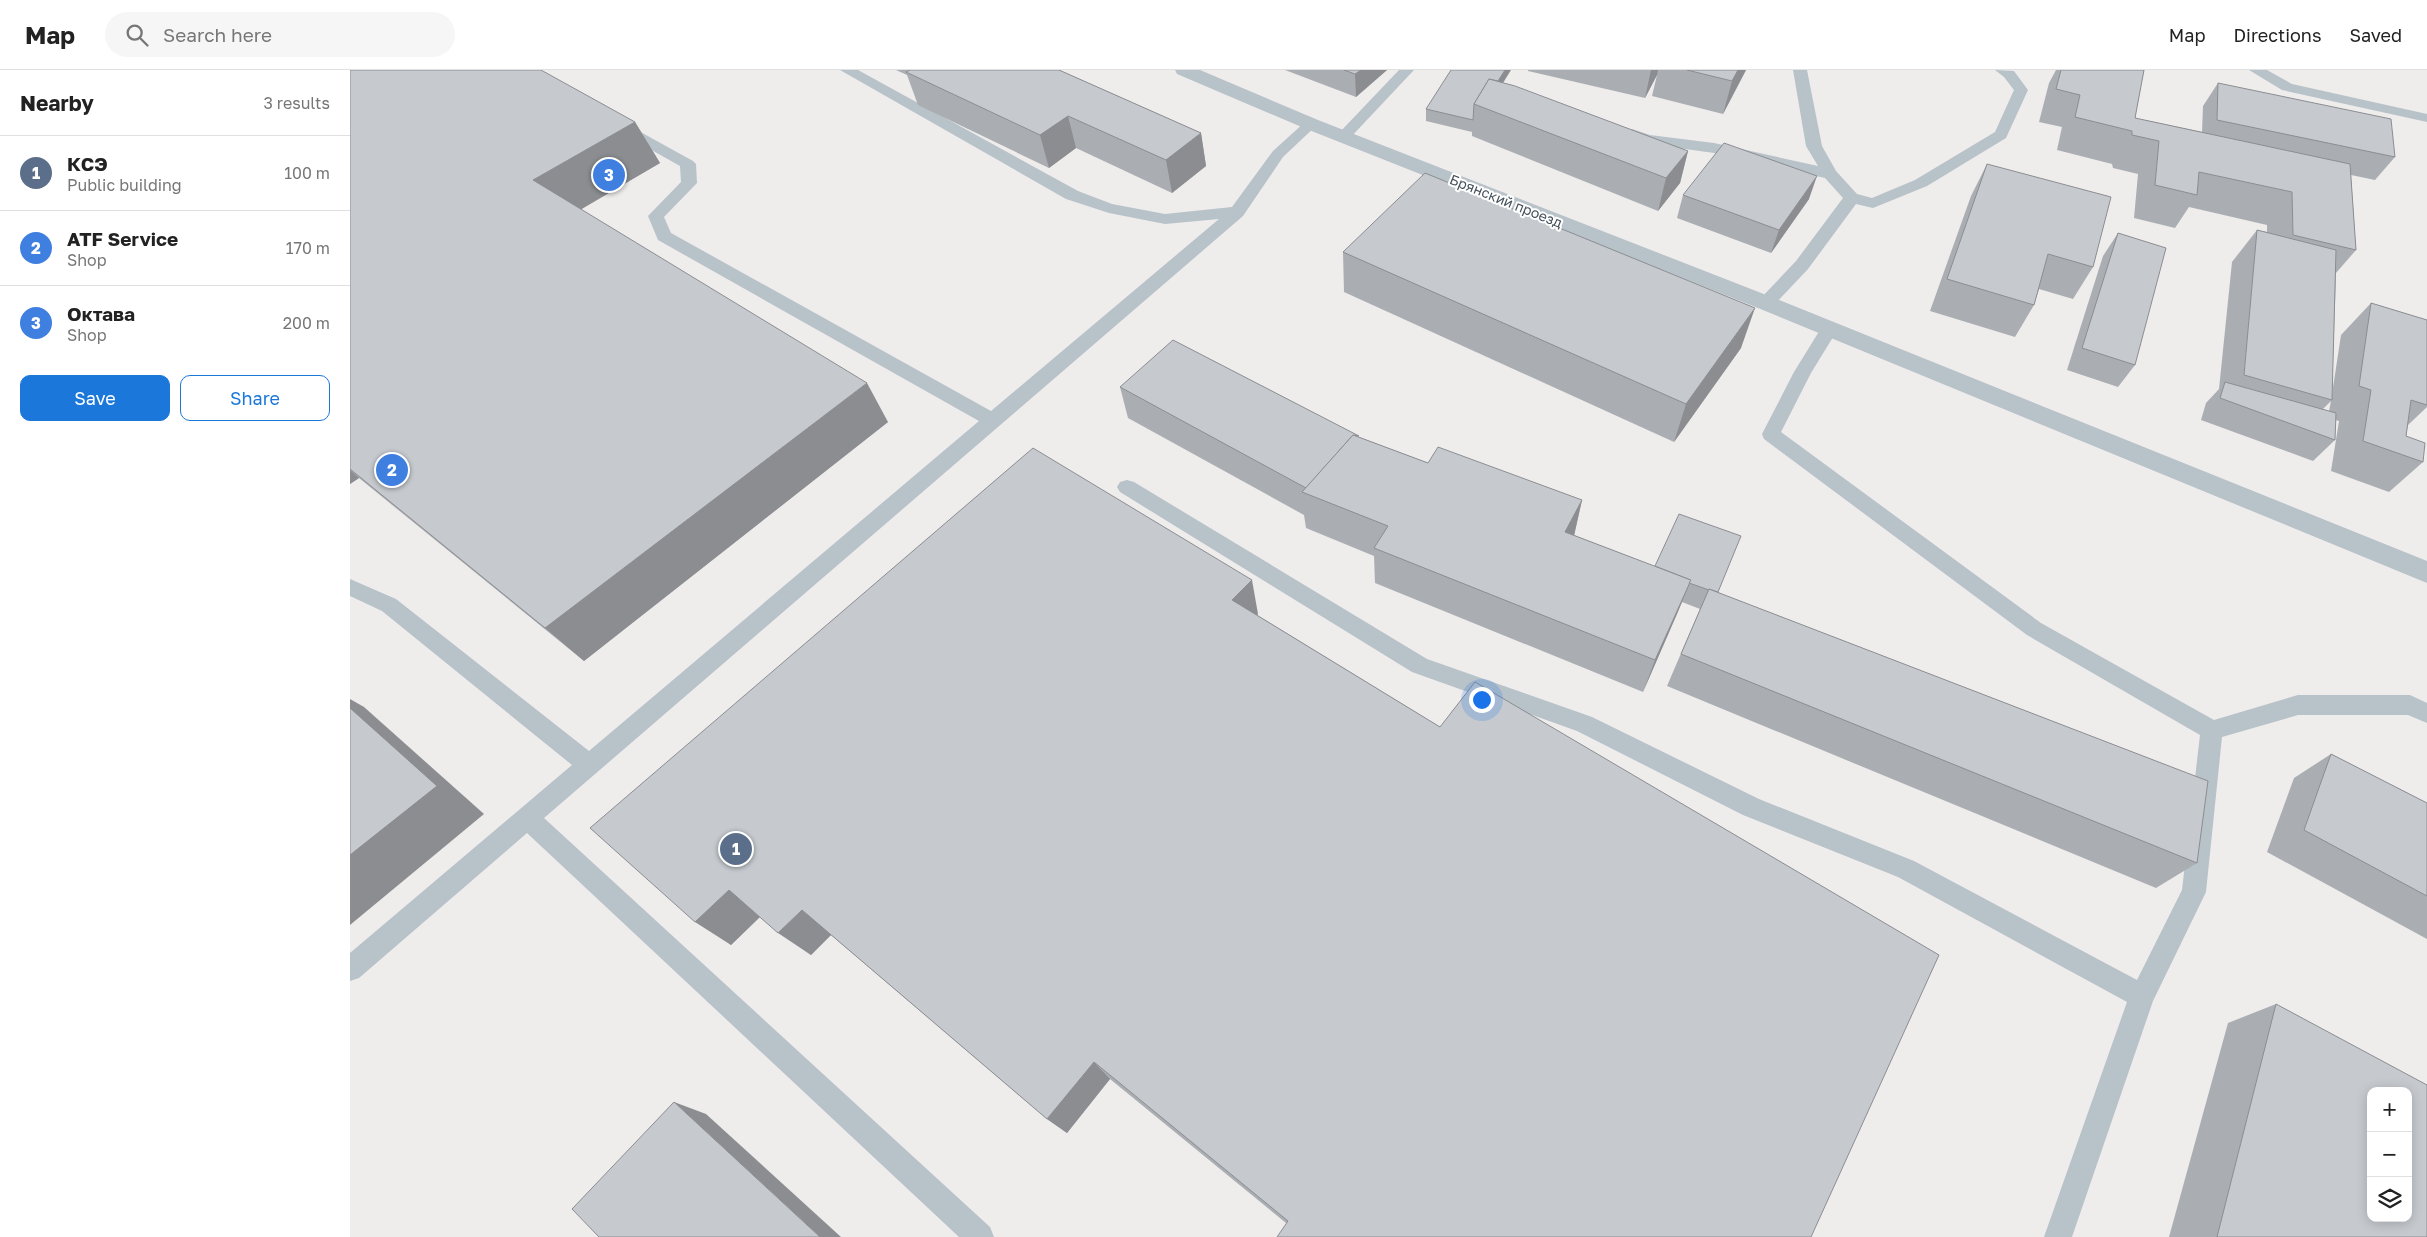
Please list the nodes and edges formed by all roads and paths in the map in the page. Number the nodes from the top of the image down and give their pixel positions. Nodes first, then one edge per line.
1 (847, 70) edge
2 (1184, 70) edge
3 (1407, 70) edge
4 (1800, 70) edge
5 (2002, 70) edge
6 (2256, 70) edge
7 (2427, 118) edge
8 (612, 122) edge
9 (1311, 124) junction
10 (1620, 130) edge
11 (1344, 136) junction
12 (1830, 174) junction
13 (1852, 198) junction
14 (1237, 212) junction
15 (1766, 303) junction
16 (1829, 329) junction
17 (992, 420) junction
18 (1128, 487) dead end
19 (2427, 572) edge
20 (350, 587) edge
21 (2427, 713) edge
22 (2212, 730) junction
23 (589, 765) junction
24 (527, 817) junction
25 (350, 969) edge
26 (2142, 996) junction
27 (980, 1237) edge
28 (2058, 1237) edge

1 - 14 lane
2 - 9 street, Брянский проезд
3 - 11 lane
4 - 12 lane
5 - 13 lane
6 - 7 lane
8 - 17 lane
9 - 11 street, Брянский проезд
9 - 14 lane
10 - 12 lane
11 - 15 street, Брянский проезд
12 - 13 lane
13 - 15 lane
14 - 17 lane
15 - 16 street, Брянский проезд
16 - 19 street, Брянский проезд
16 - 22 lane
17 - 23 lane
18 - 26 lane
20 - 23 lane
21 - 22 lane
22 - 26 lane
23 - 24 lane
24 - 25 lane
24 - 27 lane
26 - 28 lane

